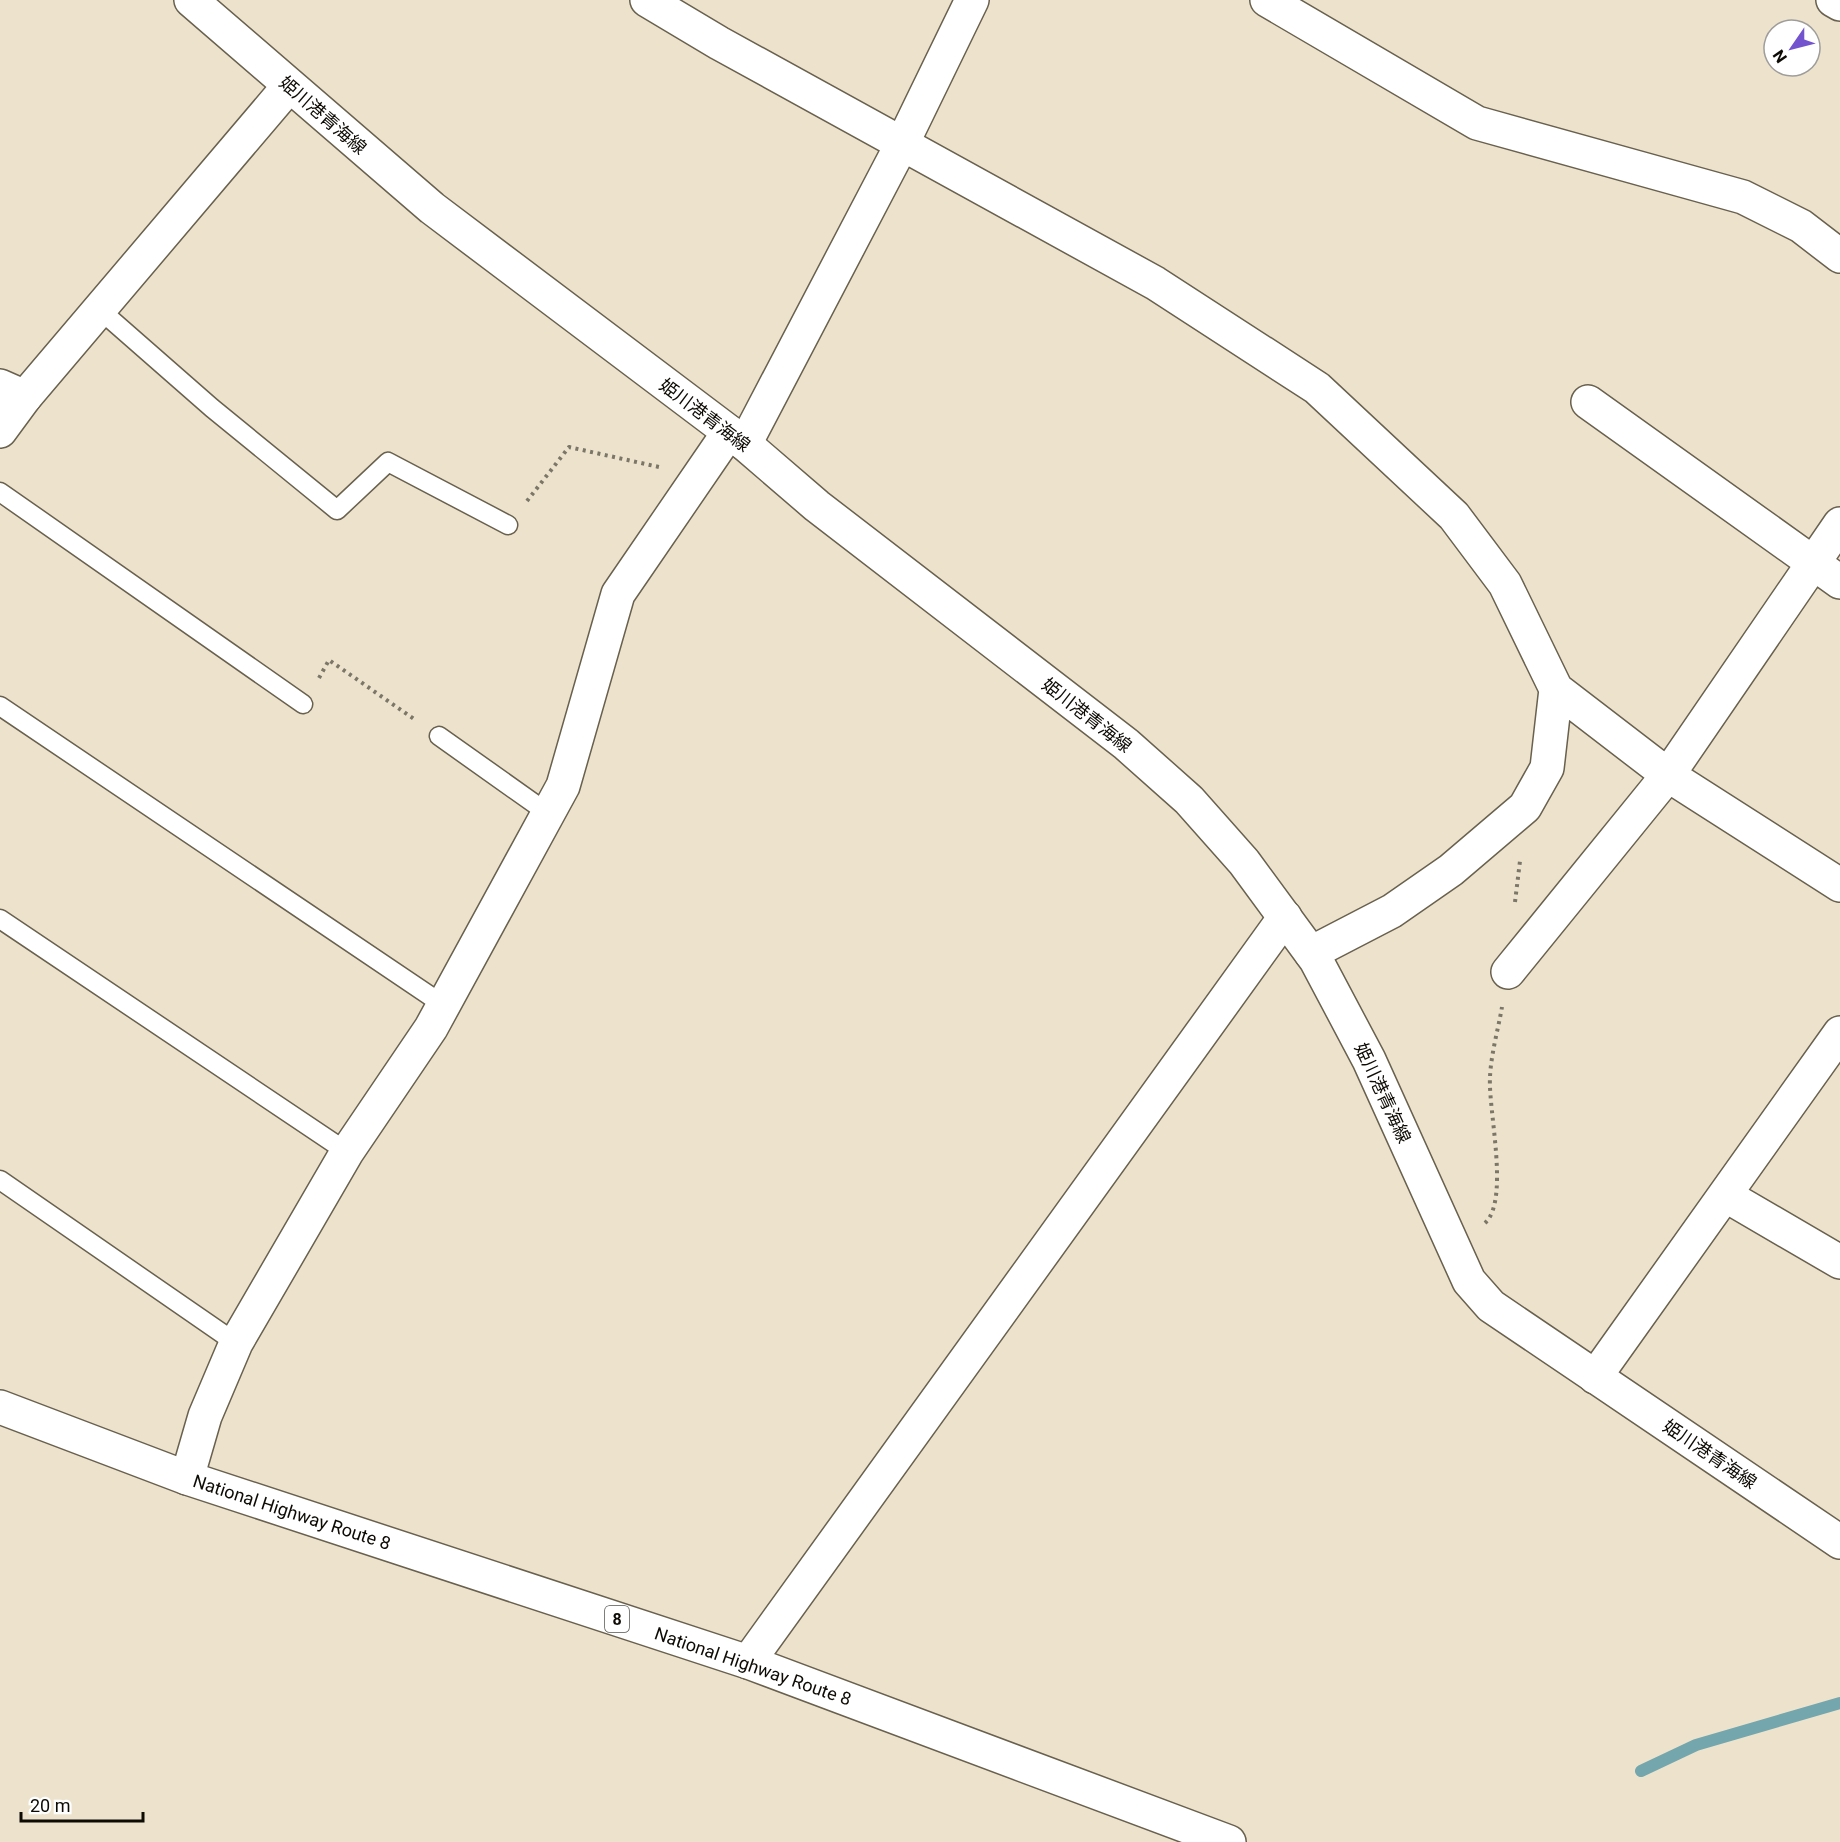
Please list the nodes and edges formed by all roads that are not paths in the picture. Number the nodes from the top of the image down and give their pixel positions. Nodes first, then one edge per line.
1 (191, 0) edge
2 (647, 0) edge
3 (972, 0) edge
4 (1267, 0) edge
5 (1833, 0) edge
6 (1840, 4) edge
7 (289, 86) junction
8 (903, 142) junction
9 (1840, 256) edge
10 (99, 309) junction
11 (12, 392) edge
12 (1588, 402) dead end
13 (0, 431) edge
14 (737, 438) junction
15 (0, 492) edge
16 (1840, 524) edge
17 (508, 525) road end
18 (1814, 563) junction
19 (1840, 582) edge
20 (1556, 689) junction
21 (303, 704) road end
22 (0, 706) edge
23 (439, 736) road end
24 (1668, 775) junction
25 (549, 814) junction
26 (1840, 885) edge
27 (1285, 918) junction
28 (0, 919) edge
29 (1311, 953) junction
30 (1508, 972) road end
31 (442, 1004) junction
32 (1840, 1033) edge
33 (347, 1152) junction
34 (0, 1180) edge
35 (1725, 1195) junction
36 (1840, 1262) edge
37 (236, 1343) junction
38 (1595, 1377) junction
39 (0, 1407) edge
40 (187, 1478) junction
41 (1840, 1542) edge
42 (747, 1662) junction
43 (1229, 1842) edge

1 - 7 main road, 姫川港青海線
2 - 8 main road
3 - 8 main road
4 - 9 main road
5 - 6 main road
7 - 10 main road
7 - 14 main road, 姫川港青海線
8 - 14 main road
8 - 20 main road
10 - 11 main road
10 - 17 lane
11 - 13 main road
12 - 18 main road
14 - 25 main road
14 - 27 main road, 姫川港青海線
15 - 21 lane
16 - 18 main road
18 - 19 main road
18 - 24 main road
20 - 24 main road
20 - 29 main road
22 - 31 lane
23 - 25 lane
24 - 26 main road
24 - 30 main road
25 - 31 main road
27 - 29 main road, 姫川港青海線
27 - 42 main road
28 - 33 lane
29 - 38 main road, 姫川港青海線
31 - 33 main road
32 - 35 main road
33 - 37 main road
34 - 37 lane
35 - 36 main road
35 - 38 main road
37 - 40 main road
38 - 41 main road, 姫川港青海線
39 - 40 main road, National Highway Route 8 / 8
40 - 42 main road, National Highway Route 8 / 8
42 - 43 main road, National Highway Route 8 / 8

